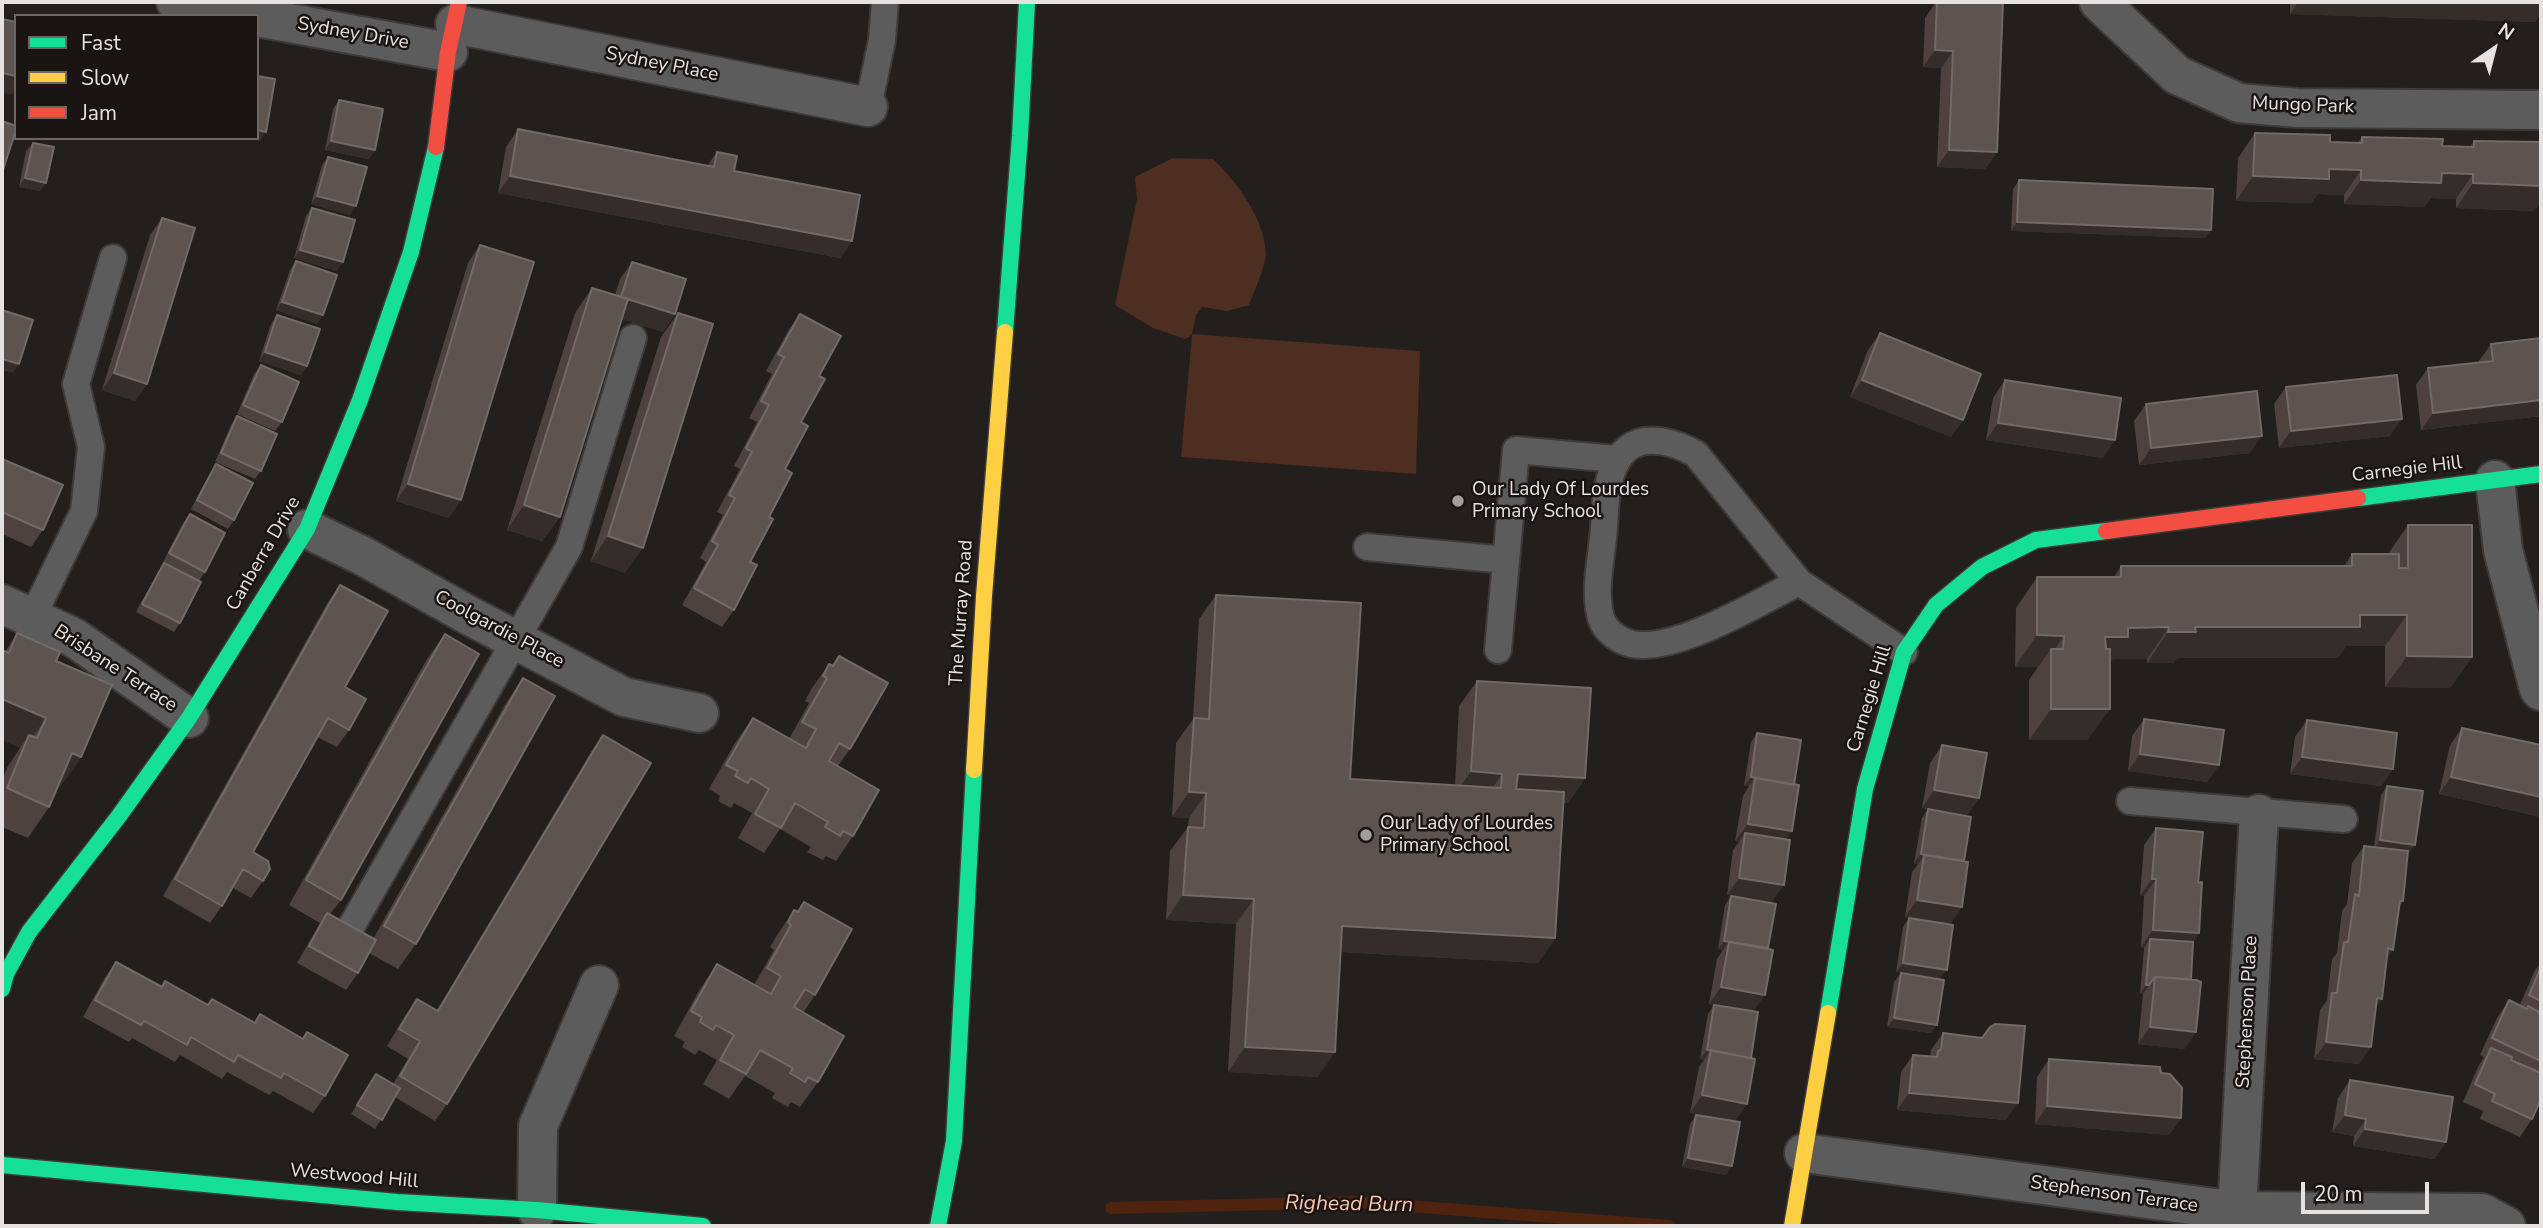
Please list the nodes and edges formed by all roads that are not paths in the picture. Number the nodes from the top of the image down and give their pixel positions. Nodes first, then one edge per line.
1 (176, 2) edge
2 (885, 2) edge
3 (1027, 2) edge
4 (2099, 2) edge
5 (241, 14) edge
6 (259, 17) edge
7 (454, 26) edge
8 (868, 107) joint
9 (2541, 110) edge
10 (113, 258) dead end
11 (632, 338) dead end
12 (1616, 458) junction
13 (2541, 474) edge
14 (2495, 480) junction
15 (307, 529) junction
16 (1367, 547) dead end
17 (1506, 560) junction
18 (1799, 582) junction
19 (17, 611) edge
20 (517, 640) junction
21 (1498, 649) dead end
22 (1904, 652) junction
23 (2541, 691) edge
24 (699, 713) dead end
25 (189, 719) junction
26 (2130, 801) dead end
27 (2259, 814) junction
28 (2344, 819) dead end
29 (351, 927) edge
30 (598, 985) dead end
31 (2, 989) edge
32 (1804, 1153) junction
33 (2, 1165) edge
34 (537, 1210) junction
35 (2236, 1211) junction
36 (395, 1214) edge
37 (703, 1226) edge
38 (938, 1226) edge
39 (1792, 1226) edge
40 (2506, 1226) edge

1 - 5 street
2 - 8 lane
3 - 38 street, The Murray Road
4 - 9 street, Mungo Park
6 - 7 street, Sydney Drive
7 - 8 street, Sydney Place
7 - 15 street, Canberra Drive
10 - 19 lane
11 - 20 lane
12 - 17 lane
12 - 18 lane
12 - 18 lane
13 - 14 street, Carnegie Hill
14 - 22 street, Carnegie Hill
14 - 23 street
15 - 20 street, Coolgardie Place
15 - 25 street, Canberra Drive
16 - 17 lane
17 - 21 lane
18 - 22 lane
19 - 25 street, Brisbane Terrace
20 - 24 street, Coolgardie Place
20 - 29 lane
22 - 32 street, Carnegie Hill
25 - 31 street, Canberra Drive
26 - 27 lane
27 - 28 lane
27 - 35 street, Stephenson Place
30 - 34 street
32 - 35 street, Stephenson Terrace
32 - 39 street, Carnegie Hill
33 - 36 street, Westwood Hill
34 - 36 street, Westwood Hill
34 - 37 street, Westwood Hill
35 - 40 street, Stephenson Terrace

